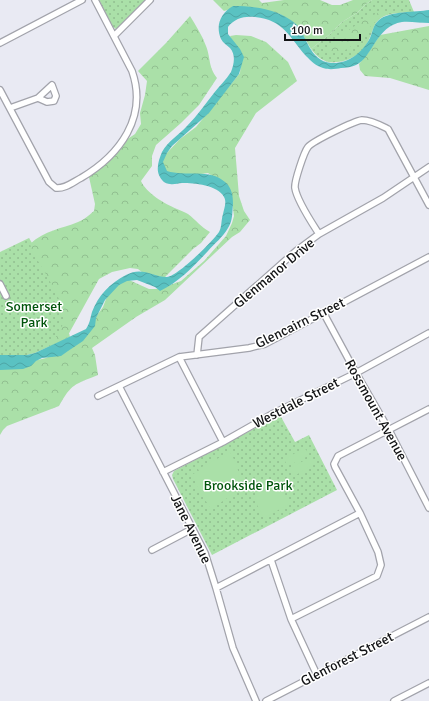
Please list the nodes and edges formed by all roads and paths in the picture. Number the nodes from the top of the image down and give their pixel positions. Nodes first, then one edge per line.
1 (82, 0) edge
2 (95, 0) edge
3 (150, 0) edge
4 (114, 36) junction
5 (0, 43) edge
6 (0, 90) edge
7 (38, 98) dead end
8 (10, 108) junction
9 (429, 167) edge
10 (413, 177) junction
11 (429, 205) edge
12 (319, 234) junction
13 (429, 257) edge
14 (0, 284) edge
15 (6, 296) dead end
16 (323, 312) junction
17 (429, 333) edge
18 (197, 355) junction
19 (179, 357) junction
20 (356, 373) junction
21 (119, 386) junction
22 (98, 396) dead end
23 (429, 409) edge
24 (389, 430) junction
25 (222, 442) junction
26 (163, 472) junction
27 (429, 508) edge
28 (360, 513) junction
29 (192, 529) junction
30 (152, 550) dead end
31 (271, 560) junction
32 (216, 588) junction
33 (429, 617) edge
34 (291, 619) junction
35 (317, 675) junction
36 (429, 683) edge
37 (256, 701) edge
38 (266, 701) edge
39 (394, 701) edge

1 - 5 street
2 - 4 street
3 - 4 street
4 - 8 street
6 - 8 street
7 - 8 street
9 - 10 street, Glenmanor Drive
10 - 11 street
10 - 12 street, Glenmanor Drive
10 - 12 street
12 - 18 street, Glenmanor Drive
13 - 16 street, Glencairn Street
14 - 15 street
16 - 18 street, Glencairn Street
16 - 20 street, Rossmount Avenue
17 - 20 street, Westdale Street
18 - 19 street, Glencairn Street
19 - 21 street, Glencairn Street
19 - 25 street
20 - 24 street, Rossmount Avenue
20 - 25 street, Westdale Street
21 - 22 street, Glencairn Street
21 - 26 street, Jane Avenue
23 - 24 street
24 - 27 street, Rossmount Avenue
24 - 28 street
25 - 26 street, Westdale Street
26 - 29 street, Jane Avenue
28 - 31 street
28 - 34 street
29 - 30 street
29 - 32 street, Jane Avenue
31 - 32 street
31 - 34 street
32 - 37 street, Jane Avenue
33 - 35 street, Glenforest Street
34 - 35 street
35 - 38 street, Glenforest Street
36 - 39 street

